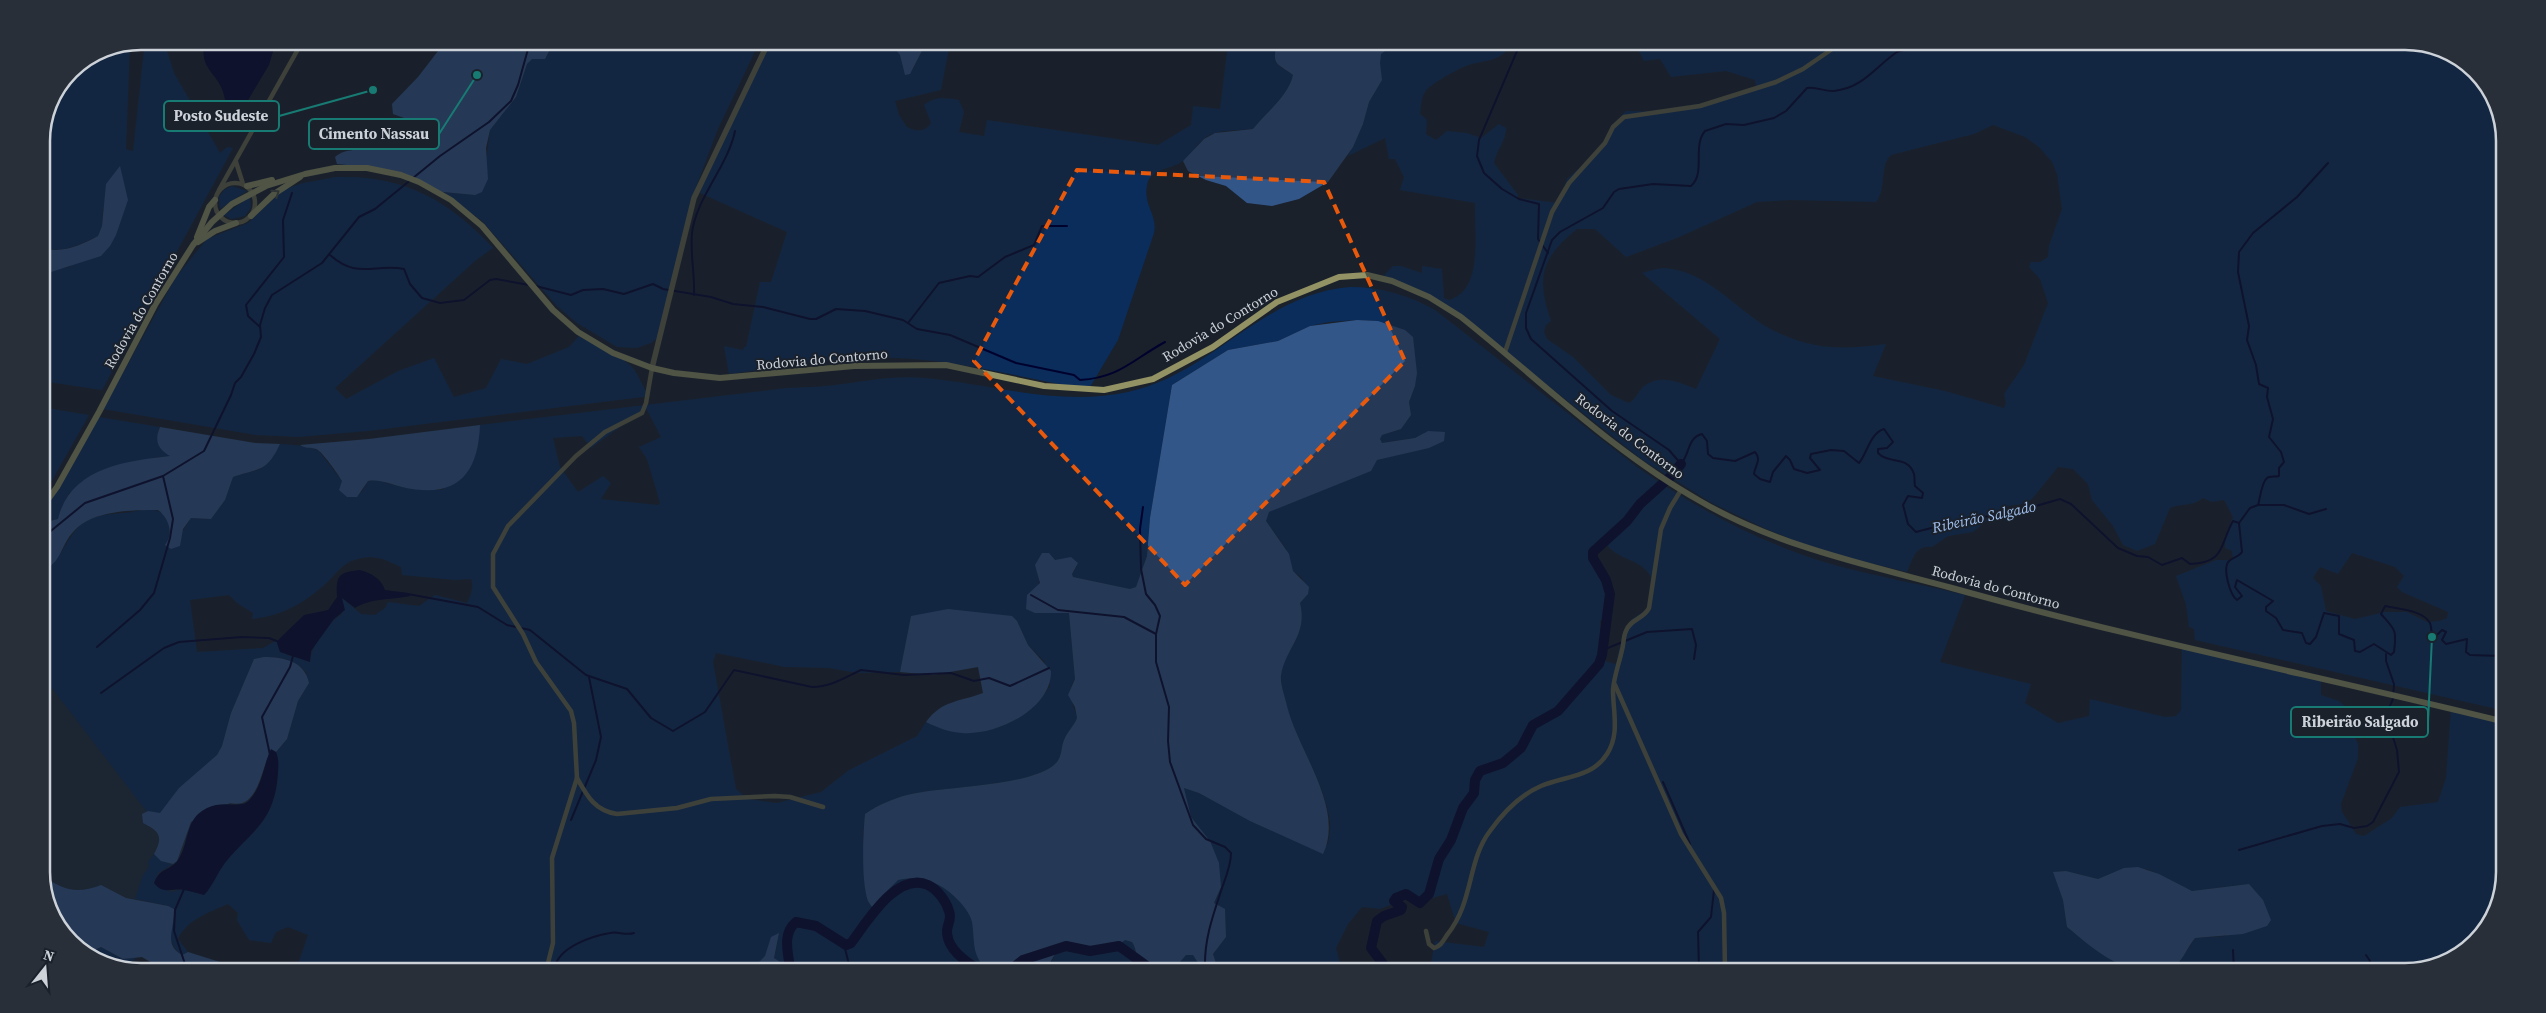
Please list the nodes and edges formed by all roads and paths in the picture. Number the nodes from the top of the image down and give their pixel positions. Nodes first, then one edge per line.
1 (297, 50) edge
2 (765, 50) edge
3 (1831, 50) edge
4 (236, 162) junction
5 (305, 174) junction
6 (245, 185) junction
7 (219, 190) junction
8 (253, 192) junction
9 (215, 200) junction
10 (219, 215) junction
11 (251, 216) junction
12 (236, 223) junction
13 (193, 245) junction
14 (1505, 352) junction
15 (652, 368) junction
16 (1681, 490) junction
17 (50, 497) edge
18 (1614, 683) junction
19 (2496, 720) edge
20 (577, 778) junction
21 (823, 807) dead end
22 (1426, 932) dead end
23 (548, 963) edge
24 (1725, 963) edge

1 - 4 street
2 - 15 street
3 - 14 street
4 - 6 street
4 - 7 street
5 - 6 main road
5 - 8 main road, Rodovia do Contorno
11 -> 5 main road
5 - 15 main road, Rodovia do Contorno
6 - 7 street
6 - 8 street
7 - 9 street
8 - 10 main road, Rodovia do Contorno
8 - 11 street
9 - 10 street
9 - 13 main road
10 - 12 street
10 - 13 main road, Rodovia do Contorno
11 - 12 street
12 - 13 main road
13 - 17 main road, Rodovia do Contorno
14 - 15 main road, Rodovia do Contorno
14 - 16 main road, Rodovia do Contorno
15 - 20 street
16 - 18 street
16 - 19 main road, Rodovia do Contorno
18 - 22 street
18 - 24 street
20 - 21 street
20 - 23 street

